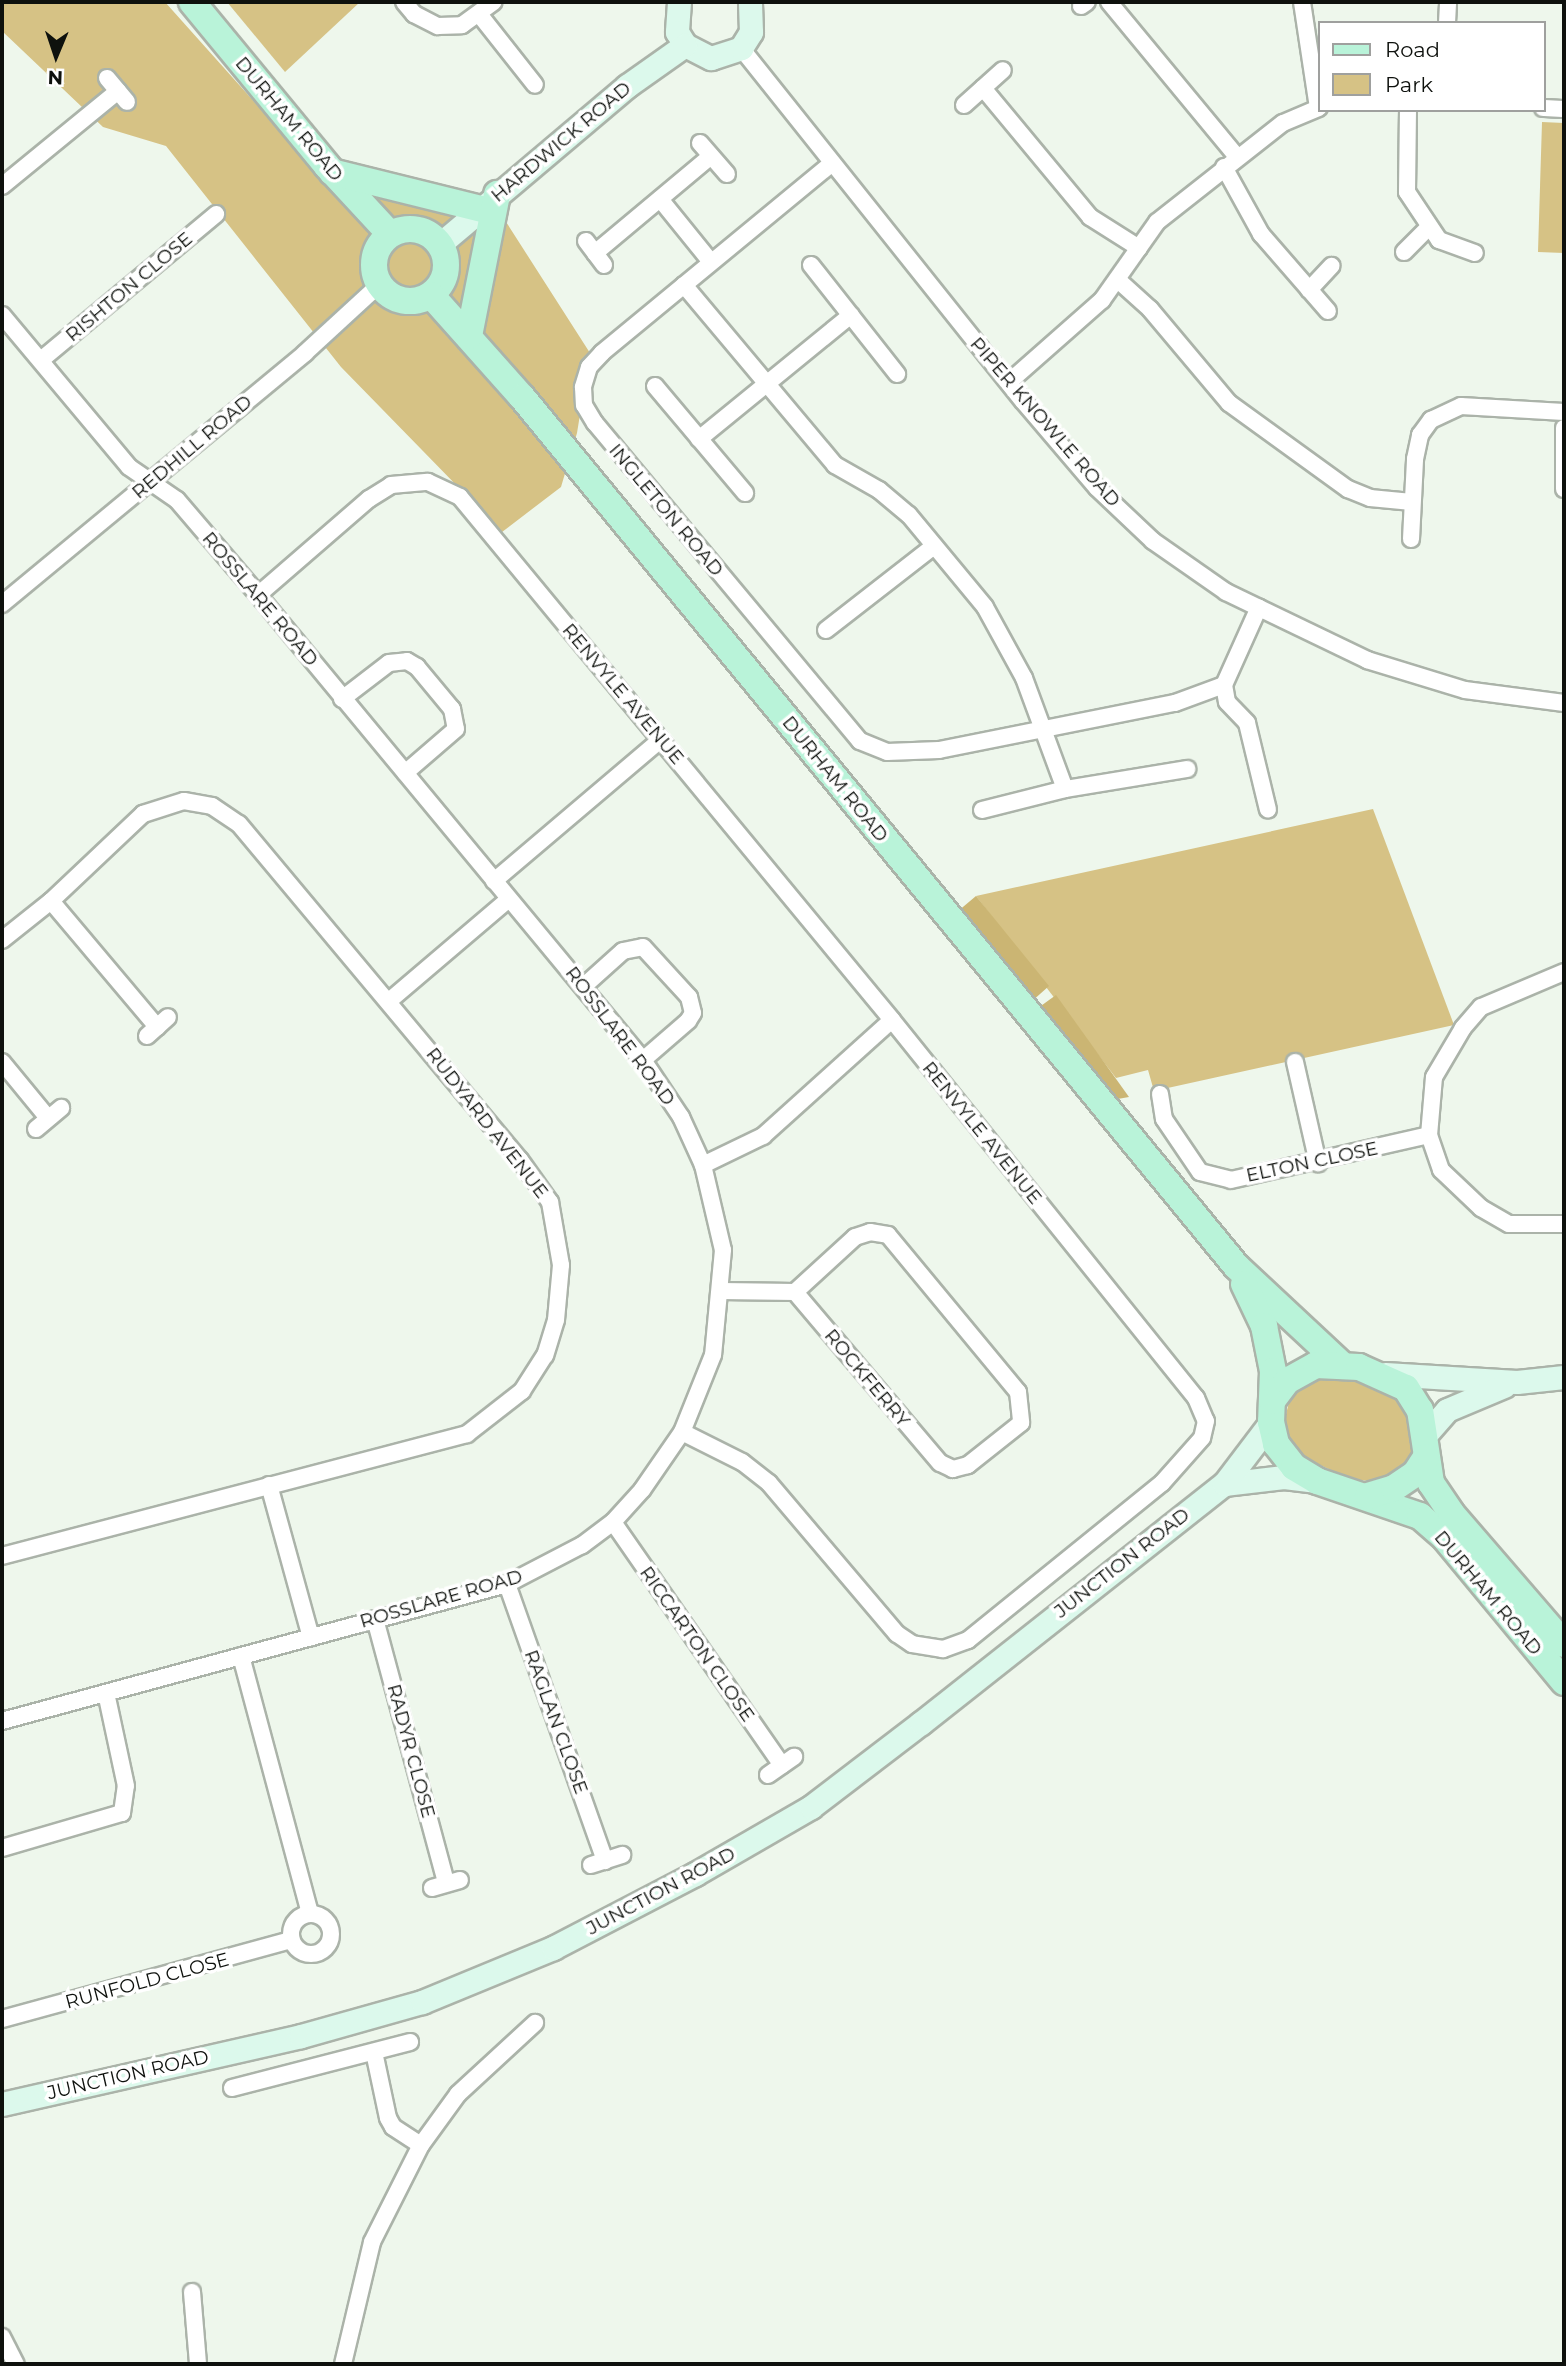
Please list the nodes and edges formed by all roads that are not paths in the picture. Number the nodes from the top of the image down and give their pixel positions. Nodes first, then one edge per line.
1 (192, 2) edge
2 (404, 2) edge
3 (494, 2) edge
4 (679, 2) edge
5 (750, 2) edge
6 (1109, 2) edge
7 (1302, 2) edge
8 (1448, 2) edge
9 (479, 14) junction
10 (1447, 21) edge
11 (685, 45) junction
12 (741, 48) junction
13 (1003, 70) dead end
14 (107, 78) dead end
15 (535, 85) dead end
16 (983, 88) junction
17 (1318, 102) edge
18 (964, 105) dead end
19 (1318, 108) edge
20 (1545, 108) edge
21 (1564, 109) edge
22 (1408, 112) edge
23 (700, 143) dead end
24 (711, 156) junction
25 (1230, 162) junction
26 (831, 164) junction
27 (332, 172) junction
28 (727, 174) dead end
29 (2, 186) edge
30 (660, 199) junction
31 (489, 202) junction
32 (216, 214) dead end
33 (1428, 228) junction
34 (390, 234) junction
35 (440, 244) junction
36 (1139, 248) junction
37 (1404, 252) dead end
38 (595, 253) dead end
39 (1475, 253) dead end
40 (711, 262) junction
41 (811, 265) dead end
42 (1331, 266) dead end
43 (1119, 281) junction
44 (379, 285) junction
45 (684, 285) junction
46 (1310, 290) junction
47 (431, 295) junction
48 (1328, 311) dead end
49 (2, 315) edge
50 (851, 315) junction
51 (469, 336) junction
52 (41, 360) junction
53 (897, 374) dead end
54 (1009, 382) junction
55 (766, 383) junction
56 (655, 386) dead end
57 (1564, 412) edge
58 (1564, 428) edge
59 (699, 439) junction
60 (150, 481) junction
61 (1564, 489) edge
62 (745, 493) dead end
63 (1412, 502) junction
64 (1411, 538) dead end
65 (934, 546) junction
66 (258, 594) junction
67 (2, 604) edge
68 (1259, 607) junction
69 (826, 629) dead end
70 (1224, 685) junction
71 (1564, 698) edge
72 (342, 699) junction
73 (1043, 730) junction
74 (660, 740) junction
75 (1186, 769) dead end
76 (405, 773) junction
77 (1065, 789) junction
78 (982, 810) dead end
79 (1268, 810) dead end
80 (494, 881) junction
81 (509, 899) junction
82 (51, 901) junction
83 (2, 940) edge
84 (1564, 972) edge
85 (584, 985) junction
86 (389, 1000) junction
87 (892, 1020) junction
88 (157, 1027) dead end
89 (643, 1060) junction
90 (2, 1062) edge
91 (1295, 1062) dead end
92 (1160, 1094) dead end
93 (48, 1118) dead end
94 (1429, 1135) junction
95 (1318, 1163) junction
96 (703, 1165) junction
97 (1564, 1224) edge
98 (1236, 1266) junction
99 (721, 1291) junction
100 (795, 1292) junction
101 (1342, 1364) junction
102 (1381, 1374) junction
103 (1564, 1377) edge
104 (1517, 1382) junction
105 (1272, 1411) junction
106 (682, 1432) junction
107 (1426, 1445) junction
108 (1317, 1481) junction
109 (1224, 1484) junction
110 (269, 1485) junction
111 (1368, 1496) junction
112 (613, 1522) junction
113 (2, 1556) edge
114 (507, 1584) junction
115 (375, 1619) junction
116 (311, 1637) junction
117 (1564, 1644) edge
118 (242, 1656) junction
119 (1564, 1682) edge
120 (106, 1693) junction
121 (2, 1721) edge
122 (768, 1775) dead end
123 (2, 1849) edge
124 (622, 1855) dead end
125 (446, 1884) dead end
126 (310, 1913) junction
127 (291, 1940) junction
128 (2, 2019) edge
129 (535, 2023) dead end
130 (410, 2042) dead end
131 (374, 2052) junction
132 (232, 2088) dead end
133 (2, 2104) edge
134 (421, 2145) junction
135 (192, 2292) dead end
136 (2, 2337) edge
137 (16, 2364) edge
138 (198, 2364) edge
139 (343, 2364) edge

1 - 27 main road, DURHAM ROAD
2 - 9 street
3 - 9 street
4 - 11 main road
5 - 12 main road
6 - 25 street
7 - 17 street
8 - 10 street
9 - 15 street
11 - 12 main road
11 - 31 main road, HARDWICK ROAD
12 - 26 street, PIPER KNOWLE ROAD
13 - 16 street
14 - 29 street
16 - 18 street
16 - 36 street
19 - 25 street
20 - 21 street
22 - 33 street
23 - 24 street
24 - 28 street
24 - 30 street
25 - 36 street
25 - 46 street
26 - 40 street, INGLETON ROAD
26 - 54 street, PIPER KNOWLE ROAD
27 - 31 main road
27 - 34 main road, DURHAM ROAD
30 - 38 street
30 - 40 street
31 - 35 main road, HARDWICK ROAD
31 - 51 main road
32 - 52 street, RISHTON CLOSE
33 - 37 street
33 - 39 street
34 - 35 main road
34 - 44 main road
35 - 47 main road
36 - 43 street
40 - 45 street, INGLETON ROAD
41 - 50 street
42 - 46 street
43 - 54 street
43 - 63 street
44 - 47 main road
44 - 60 street, REDHILL ROAD
45 - 55 street
45 - 73 street, INGLETON ROAD
46 - 48 street
47 - 51 main road, DURHAM ROAD
49 - 52 street, ROSSLARE ROAD
50 - 53 street
50 - 55 street
51 - 98 main road, DURHAM ROAD
52 - 60 street, ROSSLARE ROAD
54 - 68 street, PIPER KNOWLE ROAD
55 - 59 street
55 - 65 street
56 - 59 street
57 - 63 street
58 - 61 street
59 - 62 street
60 - 66 street, ROSSLARE ROAD
60 - 67 street, REDHILL ROAD
63 - 64 street
65 - 69 street
65 - 73 street
66 - 72 street, ROSSLARE ROAD
66 - 74 street, RENVYLE AVENUE
68 - 70 street
68 - 71 street, PIPER KNOWLE ROAD
70 - 73 street, INGLETON ROAD
70 - 79 street
72 - 76 street, ROSSLARE ROAD
72 - 76 street
73 - 77 street
74 - 80 street
74 - 87 street, RENVYLE AVENUE
75 - 77 street
76 - 80 street, ROSSLARE ROAD
77 - 78 street
80 - 81 street, ROSSLARE ROAD
81 - 85 street, ROSSLARE ROAD
81 - 86 street
82 - 83 street, RUDYARD AVENUE
82 - 86 street, RUDYARD AVENUE
82 - 88 street
84 - 94 street
85 - 89 street, ROSSLARE ROAD
85 - 89 street
86 - 110 street, RUDYARD AVENUE
87 - 96 street
87 - 106 street, RENVYLE AVENUE
89 - 96 street, ROSSLARE ROAD
90 - 93 street
91 - 95 street
92 - 95 street, ELTON CLOSE
94 - 95 street, ELTON CLOSE
94 - 97 street
96 - 99 street, ROSSLARE ROAD
98 - 101 main road, DURHAM ROAD
98 - 105 main road, DURHAM ROAD
99 - 100 street
99 - 106 street, ROSSLARE ROAD
100 - 100 street, ROCKFERRY
101 - 102 main road, DURHAM ROAD
101 - 105 main road, DURHAM ROAD
102 - 104 main road
102 - 107 main road, DURHAM ROAD
103 - 104 main road
104 - 107 main road
105 - 108 main road, DURHAM ROAD
105 - 109 main road, JUNCTION ROAD
106 - 112 street, ROSSLARE ROAD
107 - 111 main road
107 - 117 main road, DURHAM ROAD
108 - 109 main road
108 - 111 main road, DURHAM ROAD
109 - 133 main road, JUNCTION ROAD
110 - 113 street, RUDYARD AVENUE
110 - 116 street
111 - 119 main road, DURHAM ROAD
112 - 114 street, ROSSLARE ROAD
112 - 122 street, RICCARTON CLOSE
114 - 115 street, ROSSLARE ROAD
114 - 124 street, RAGLAN CLOSE
115 - 116 street, ROSSLARE ROAD
115 - 125 street, RADYR CLOSE
116 - 118 street, ROSSLARE ROAD
118 - 120 street, ROSSLARE ROAD
118 - 126 street
120 - 121 street, ROSSLARE ROAD
120 - 123 street
126 - 127 street
126 - 127 street
127 - 128 street, RUNFOLD CLOSE
129 - 134 street
130 - 131 street
131 - 132 street
131 - 134 street
134 - 139 street
135 - 138 street
136 - 137 street

